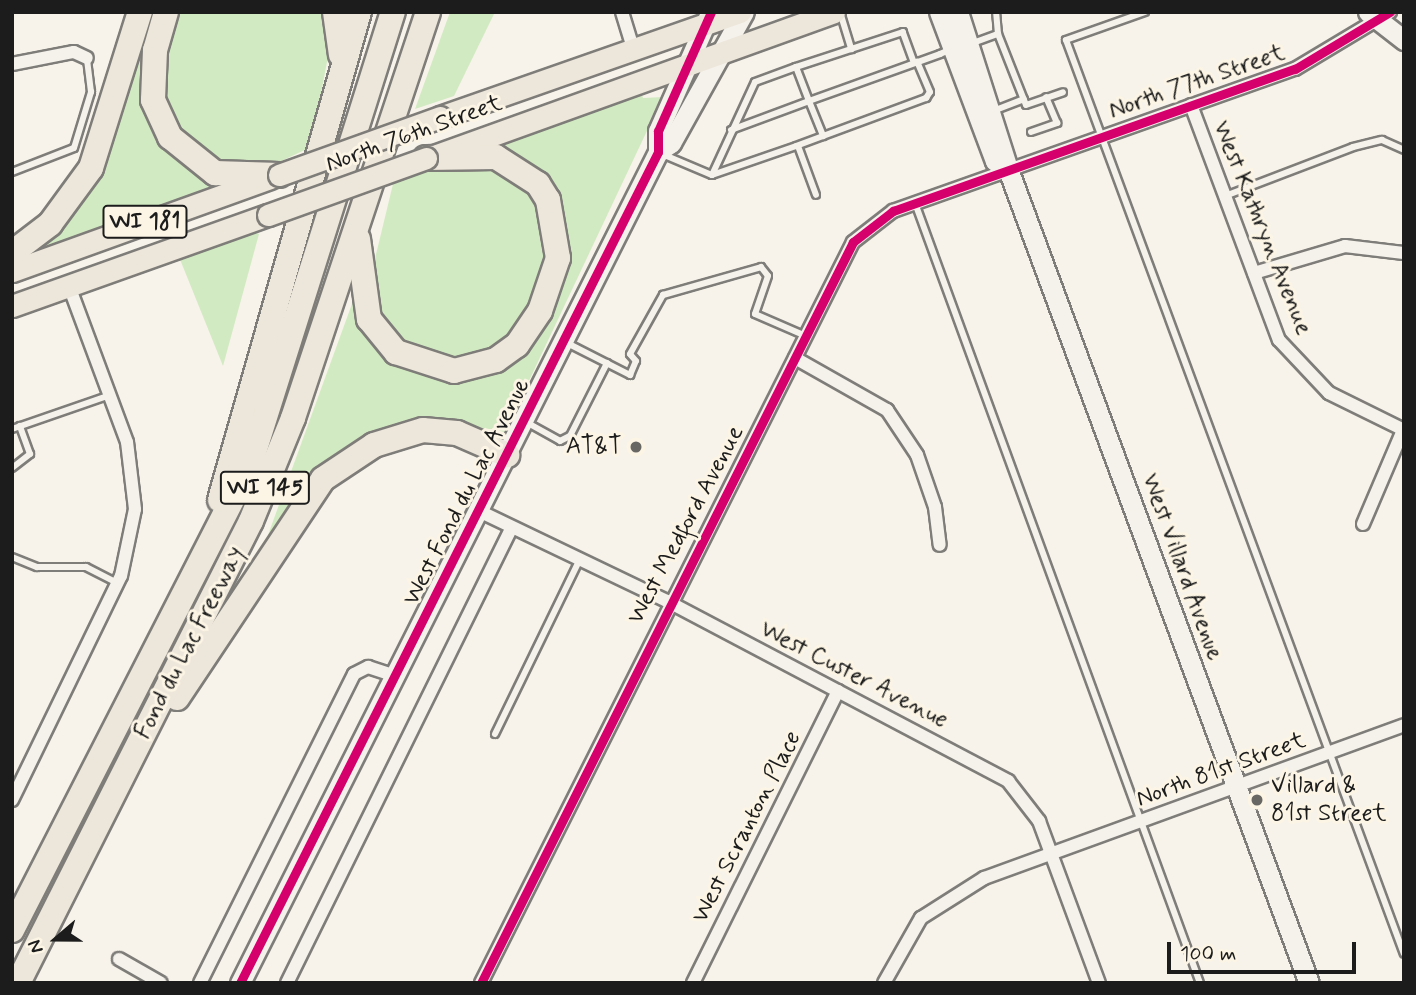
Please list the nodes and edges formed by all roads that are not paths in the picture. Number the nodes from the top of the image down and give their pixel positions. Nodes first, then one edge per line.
1 (140, 12) edge
2 (166, 12) edge
3 (335, 12) edge
4 (359, 12) edge
5 (393, 12) edge
6 (428, 12) edge
7 (622, 12) edge
8 (742, 12) edge
9 (834, 12) edge
10 (840, 12) edge
11 (939, 12) edge
12 (958, 12) edge
13 (996, 12) edge
14 (1145, 12) edge
15 (1379, 16) edge
16 (708, 19) edge
17 (998, 34) junction
18 (1404, 40) edge
19 (961, 47) junction
20 (633, 49) junction
21 (850, 49) junction
22 (726, 50) junction
23 (87, 58) joint
24 (688, 63) junction
25 (915, 63) junction
26 (12, 64) edge
27 (796, 67) junction
28 (341, 73) junction
29 (1063, 92) dead end
30 (1046, 97) junction
31 (1024, 99) junction
32 (809, 101) junction
33 (1191, 104) junction
34 (993, 111) junction
35 (731, 130) junction
36 (1031, 132) dead end
37 (823, 136) junction
38 (1100, 137) junction
39 (798, 146) junction
40 (1404, 150) edge
41 (658, 152) junction
42 (426, 158) junction
43 (1008, 169) junction
44 (12, 172) edge
45 (712, 174) junction
46 (279, 175) junction
47 (816, 195) dead end
48 (1225, 196) junction
49 (915, 203) junction
50 (358, 207) junction
51 (12, 253) edge
52 (1404, 253) edge
53 (12, 271) edge
54 (1254, 273) junction
55 (69, 286) junction
56 (12, 306) edge
57 (806, 336) junction
58 (563, 342) junction
59 (795, 358) junction
60 (607, 363) junction
61 (110, 395) junction
62 (524, 421) junction
63 (20, 426) junction
64 (12, 429) edge
65 (1403, 430) edge
66 (507, 455) junction
67 (12, 468) edge
68 (479, 511) junction
69 (1363, 524) dead end
70 (512, 527) junction
71 (940, 545) dead end
72 (205, 553) junction
73 (12, 557) edge
74 (580, 559) junction
75 (118, 583) junction
76 (667, 601) junction
77 (396, 676) junction
78 (838, 691) junction
79 (1404, 725) edge
80 (495, 734) dead end
81 (1330, 753) junction
82 (134, 754) junction
83 (1237, 787) junction
84 (12, 800) edge
85 (1140, 822) junction
86 (1051, 853) junction
87 (12, 930) edge
88 (1404, 954) edge
89 (119, 959) dead end
90 (22, 979) edge
91 (161, 983) edge
92 (200, 983) edge
93 (240, 983) edge
94 (287, 983) edge
95 (481, 983) edge
96 (693, 983) edge
97 (884, 983) edge
98 (1099, 983) edge
99 (1200, 983) edge
100 (1309, 983) edge

1 - 51 highway
2 - 46 highway
3 - 28 highway
4 - 28 highway
5 - 72 highway, Fond du Lac Freeway / WI 145
6 - 50 highway, Fond du Lac Freeway / WI 145
7 - 20 street
8 - 16 main road, North 76th Street / WI 181
8 - 22 street, West Fond du Lac Avenue
9 - 22 main road, North 76th Street / WI 181
10 - 21 lane
11 - 19 street, West Villard Avenue
12 - 19 street, West Villard Avenue
13 - 17 lane
14 - 38 lane
15 - 18 street
15 - 33 street, North 77th Street
16 - 20 main road, North 76th Street / WI 181
16 - 24 street, West Fond du Lac Avenue
17 - 19 lane
17 - 31 lane
19 - 25 lane
19 - 34 street, West Villard Avenue
19 - 43 street, West Villard Avenue
20 - 46 main road, North 76th Street / WI 181, bridge
21 - 25 lane
21 - 27 lane
22 - 24 main road, North 76th Street / WI 181
22 - 41 street, West Fond du Lac Avenue
23 - 26 street
23 - 44 lane
24 - 41 street, West Fond du Lac Avenue
24 - 42 main road, North 76th Street / WI 181
25 - 32 lane
25 - 37 lane
27 - 32 lane
27 - 35 lane
28 - 72 highway
29 - 30 lane
30 - 31 lane
30 - 36 lane
31 - 34 lane
32 - 35 lane
32 - 37 lane
33 - 38 street, North 77th Street
33 - 48 street, West Kathryn Avenue
34 - 43 street, West Villard Avenue
35 - 45 lane
37 - 39 lane
38 - 43 street, North 77th Street
38 - 81 lane
39 - 45 lane
39 - 47 lane
40 - 48 lane
41 - 45 lane
41 - 58 street, West Fond du Lac Avenue
42 - 50 highway
42 - 55 main road, North 76th Street / WI 181, bridge
43 - 49 street, West Medford Avenue
43 - 83 street, West Villard Avenue
46 - 53 main road, North 76th Street / WI 181
48 - 54 street, West Kathryn Avenue
49 - 57 street, West Medford Avenue
49 - 85 lane
50 - 82 highway, Fond du Lac Freeway / WI 145
52 - 54 street
54 - 65 street, West Kathryn Avenue
55 - 56 main road, North 76th Street / WI 181
55 - 61 street
57 - 59 street, West Medford Avenue
57 - 60 lane
58 - 60 lane
58 - 62 street, West Fond du Lac Avenue
59 - 71 street
59 - 76 street, West Medford Avenue
60 - 62 lane
61 - 63 lane
61 - 75 street
62 - 66 street, West Fond du Lac Avenue
63 - 64 lane
63 - 67 lane
65 - 69 street
66 - 68 street, West Fond du Lac Avenue
66 - 82 highway
68 - 70 street, West Custer Avenue
68 - 77 street, West Fond du Lac Avenue
70 - 74 street, West Custer Avenue
70 - 94 street
72 - 87 highway, Fond du Lac Freeway / WI 145
73 - 75 lane
74 - 76 street, West Custer Avenue
74 - 80 lane
75 - 84 street
76 - 78 street, West Custer Avenue
76 - 95 street, West Medford Avenue
77 - 92 street
77 - 93 street, West Fond du Lac Avenue
78 - 86 street, West Custer Avenue
78 - 96 street, West Scranton Place
79 - 81 street, North 81st Street
81 - 83 street, North 81st Street
81 - 88 lane
82 - 90 highway, Fond du Lac Freeway / WI 145
83 - 85 street, North 81st Street
83 - 100 street, West Villard Avenue
85 - 86 street, North 81st Street
85 - 99 lane
86 - 97 street, North 81st Street
86 - 98 street, West Custer Avenue
89 - 91 street

